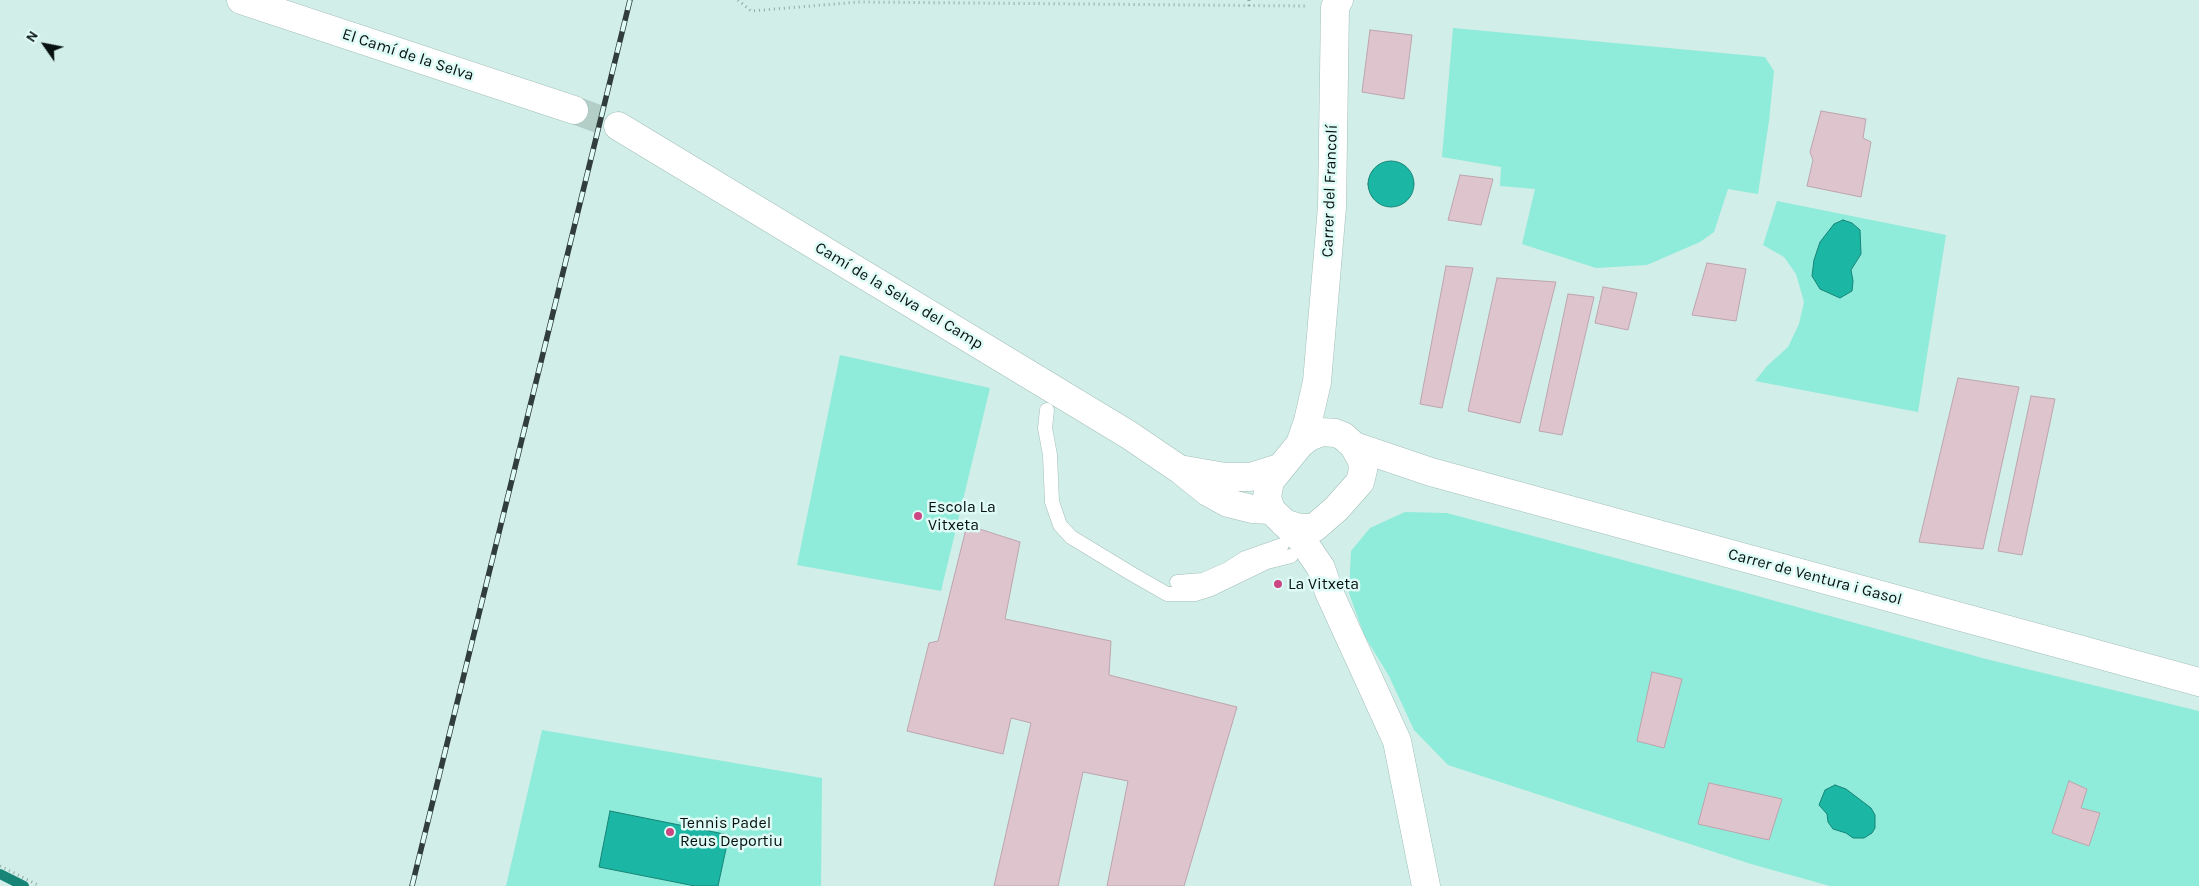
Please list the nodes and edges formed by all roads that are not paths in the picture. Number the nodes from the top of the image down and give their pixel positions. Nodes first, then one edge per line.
1 (241, 0) edge
2 (1337, 3) edge
3 (574, 110) tunnel mouth
4 (618, 126) tunnel mouth
5 (1317, 382) junction
6 (1047, 410) dead end
7 (1344, 439) junction
8 (1300, 444) junction
9 (1279, 468) junction
10 (1179, 469) junction
11 (1432, 472) junction
12 (1360, 482) junction
13 (1302, 536) junction
14 (1245, 558) junction
15 (1223, 561) dead end
16 (1177, 582) dead end
17 (2199, 682) edge
18 (1426, 886) edge

1 - 3 street, El Camí de la Selva
2 - 5 street, Carrer del Francolí
4 - 10 street, Camí de la Selva del Camp
5 - 7 street, Carrer del Francolí
5 - 8 street, Carrer del Francolí
6 - 13 lane
7 - 8 street
7 - 11 street, Carrer de Ventura i Gasol
7 - 12 street
8 - 9 street
9 - 10 street, Camí de la Selva del Camp
9 - 13 street
10 - 13 street, Camí de la Selva del Camp
11 - 12 street, Carrer de Ventura i Gasol
11 - 17 street, Carrer de Ventura i Gasol
12 - 13 street
13 - 14 lane
13 - 18 street
14 - 15 lane
14 - 16 lane

